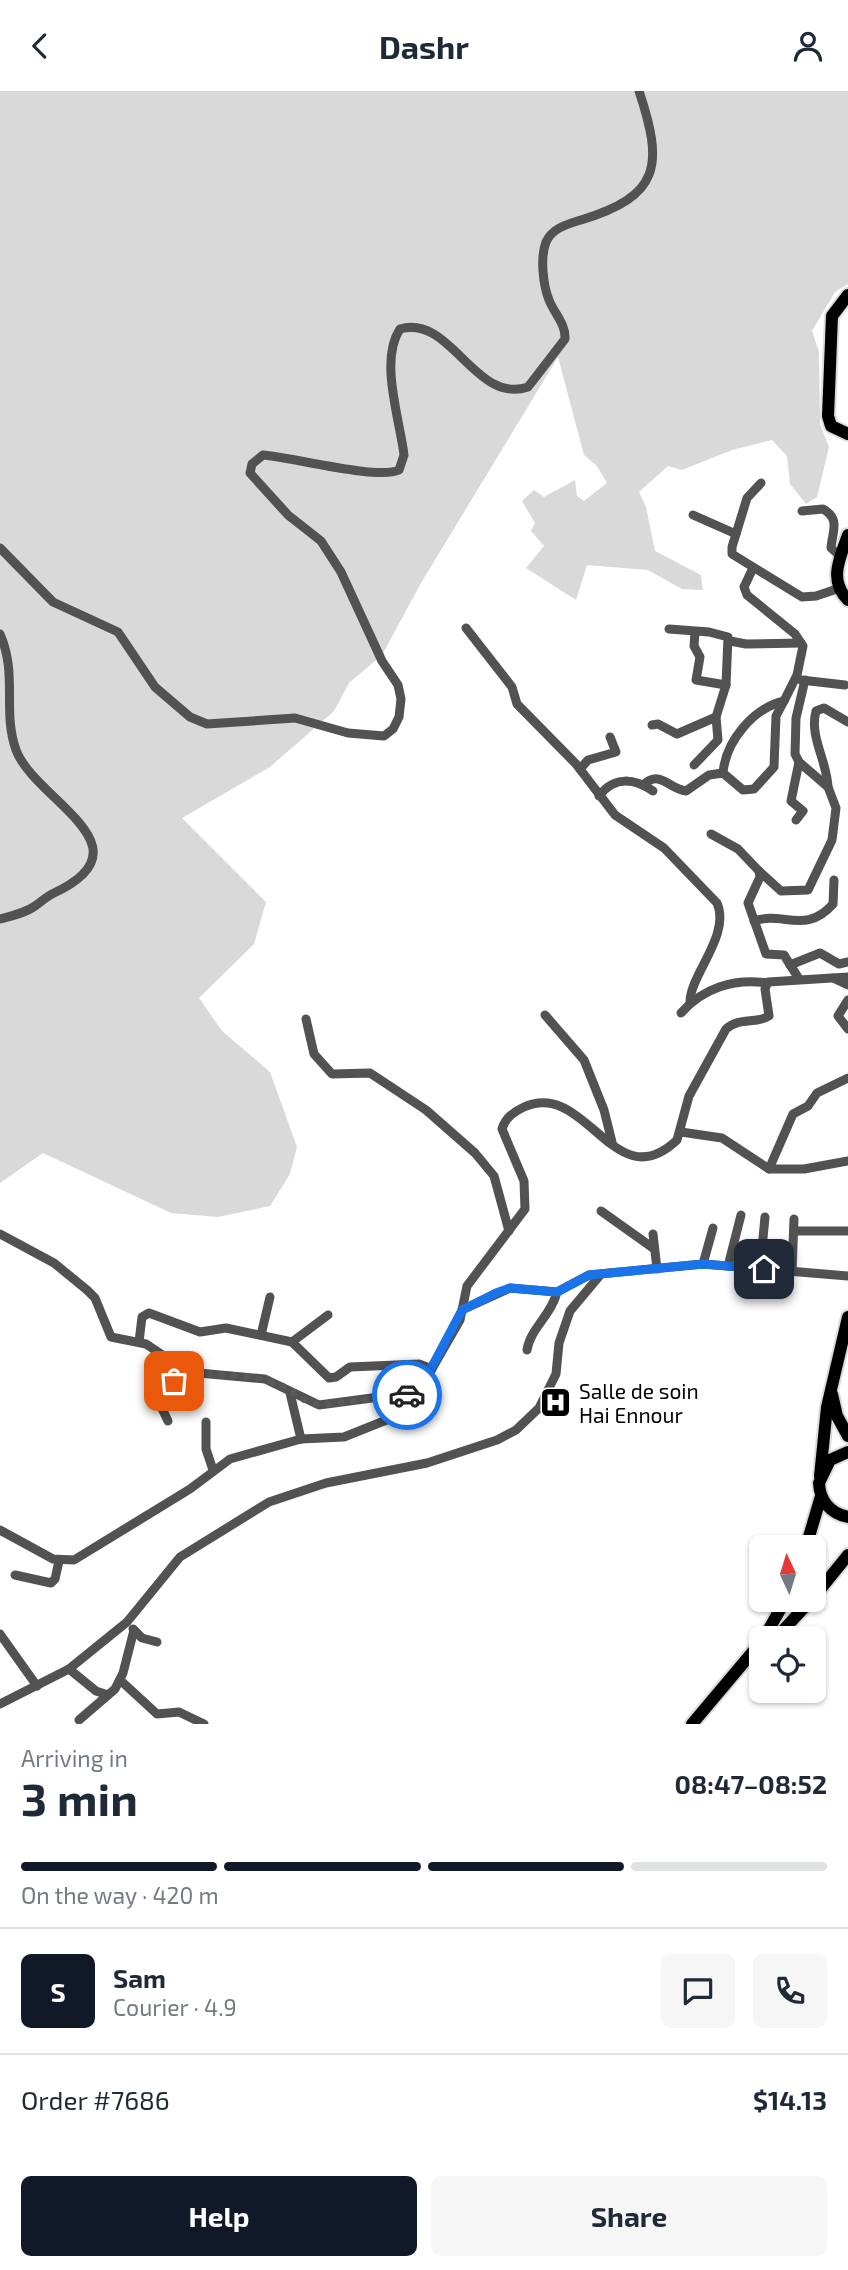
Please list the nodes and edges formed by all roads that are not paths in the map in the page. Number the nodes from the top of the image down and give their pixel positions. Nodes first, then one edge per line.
1 (639, 91) edge
2 (848, 295) edge
3 (848, 434) edge
4 (761, 483) dead end
5 (803, 511) dead end
6 (693, 515) dead end
7 (736, 534) junction
8 (848, 534) edge
9 (0, 548) edge
10 (840, 556) junction
11 (753, 569) junction
12 (842, 575) edge
13 (838, 589) junction
14 (848, 600) edge
15 (466, 628) dead end
16 (669, 629) dead end
17 (695, 632) junction
18 (0, 634) edge
19 (730, 641) junction
20 (801, 643) junction
21 (800, 679) junction
22 (726, 685) junction
23 (845, 685) dead end
24 (784, 701) junction
25 (716, 717) junction
26 (848, 722) edge
27 (652, 725) dead end
28 (610, 737) dead end
29 (718, 740) junction
30 (731, 747) junction
31 (799, 762) junction
32 (694, 765) dead end
33 (580, 769) junction
34 (723, 773) junction
35 (643, 785) junction
36 (828, 787) junction
37 (653, 791) dead end
38 (599, 796) junction
39 (796, 820) dead end
40 (711, 834) dead end
41 (759, 871) junction
42 (834, 880) dead end
43 (0, 919) edge
44 (754, 921) junction
45 (848, 962) edge
46 (790, 965) junction
47 (832, 977) junction
48 (848, 977) edge
49 (799, 979) junction
50 (767, 983) junction
51 (848, 985) edge
52 (848, 1000) edge
53 (690, 1002) junction
54 (681, 1013) dead end
55 (545, 1015) dead end
56 (306, 1019) dead end
57 (848, 1029) edge
58 (848, 1078) edge
59 (681, 1132) junction
60 (612, 1144) junction
61 (848, 1161) edge
62 (769, 1170) junction
63 (601, 1212) dead end
64 (741, 1215) dead end
65 (765, 1217) dead end
66 (794, 1219) dead end
67 (713, 1228) dead end
68 (509, 1231) junction
69 (794, 1231) junction
70 (848, 1231) edge
71 (0, 1234) edge
72 (653, 1234) dead end
73 (653, 1248) junction
74 (703, 1264) junction
75 (728, 1266) junction
76 (657, 1269) junction
77 (760, 1269) junction
78 (792, 1272) junction
79 (601, 1273) junction
80 (846, 1276) edge
81 (557, 1292) junction
82 (270, 1297) dead end
83 (462, 1310) junction
84 (328, 1315) dead end
85 (848, 1317) edge
86 (261, 1335) junction
87 (139, 1342) junction
88 (292, 1342) junction
89 (527, 1350) dead end
90 (432, 1369) junction
91 (188, 1372) junction
92 (831, 1383) junction
93 (290, 1391) junction
94 (414, 1399) junction
95 (168, 1421) dead end
96 (206, 1422) dead end
97 (847, 1435) edge
98 (301, 1439) junction
99 (848, 1452) edge
100 (213, 1470) junction
101 (820, 1476) junction
102 (821, 1496) junction
103 (848, 1517) edge
104 (0, 1530) edge
105 (810, 1535) edge
106 (848, 1555) edge
107 (59, 1561) junction
108 (15, 1576) dead end
109 (826, 1582) edge
110 (800, 1612) edge
111 (127, 1622) junction
112 (787, 1626) edge
113 (134, 1630) junction
114 (0, 1634) edge
115 (156, 1642) dead end
116 (749, 1657) edge
117 (69, 1669) junction
118 (749, 1669) edge
119 (120, 1680) junction
120 (37, 1686) junction
121 (108, 1695) junction
122 (0, 1704) edge
123 (153, 1709) junction
124 (79, 1720) dead end
125 (153, 1724) edge
126 (204, 1724) edge
127 (692, 1724) edge
128 (703, 1724) edge

1 - 9 street
2 - 3 main road
4 - 7 street
5 - 10 street
6 - 7 street
7 - 11 street
8 - 10 main road
10 - 12 main road
11 - 13 street
11 - 20 street
12 - 13 main road
13 - 14 main road
15 - 33 street
16 - 17 street
17 - 19 street
17 - 22 street
18 - 43 street
19 - 20 street
19 - 22 street
20 - 21 street
21 - 23 street
21 - 24 street
21 - 31 street
22 - 25 street
24 - 30 street
24 - 34 street
25 - 27 street
25 - 29 street
26 - 36 street
28 - 33 street
29 - 30 street
29 - 32 street
30 - 34 street
31 - 36 street
31 - 39 street
33 - 38 street
34 - 35 street
35 - 37 street
35 - 38 street
36 - 41 street
38 - 53 street
40 - 41 street
41 - 44 street
42 - 44 street
44 - 46 street
45 - 46 street
46 - 49 street
47 - 48 street
47 - 49 street
47 - 51 street
49 - 50 street
50 - 53 street
50 - 59 street
52 - 57 street
53 - 54 street
55 - 60 street
56 - 68 street
58 - 62 street
59 - 60 street
59 - 62 street
60 - 68 street
61 - 62 street
63 - 73 street
64 - 75 street
65 - 77 street
66 - 69 street
67 - 74 street
68 - 83 street
69 - 70 street
69 - 78 street
71 - 87 street
72 - 73 street
73 - 76 street
74 - 75 street
74 - 76 street
75 - 77 street
76 - 79 street
77 - 78 street
78 - 80 street
79 - 81 street
79 - 111 street
81 - 83 street
81 - 89 street
82 - 86 street
83 - 90 street
84 - 88 street
85 - 92 main road
86 - 87 street
86 - 88 street
87 - 91 street
88 - 90 street
90 - 94 street
91 - 93 street
91 - 95 street
92 - 97 main road
92 - 101 main road
93 - 94 street
93 - 98 street
94 - 98 street
96 - 100 street
98 - 100 street
99 - 101 main road
100 - 107 street
101 - 102 main road
102 - 103 main road
102 - 105 main road
104 - 107 street
106 - 109 main road
107 - 108 street
110 - 112 main road
111 - 113 street
111 - 117 street
113 - 115 street
113 - 119 street
114 - 120 street
116 - 127 main road
117 - 120 street
117 - 121 street
118 - 128 main road
119 - 121 street
119 - 123 street
120 - 122 street
121 - 124 street
123 - 125 street
123 - 126 street

